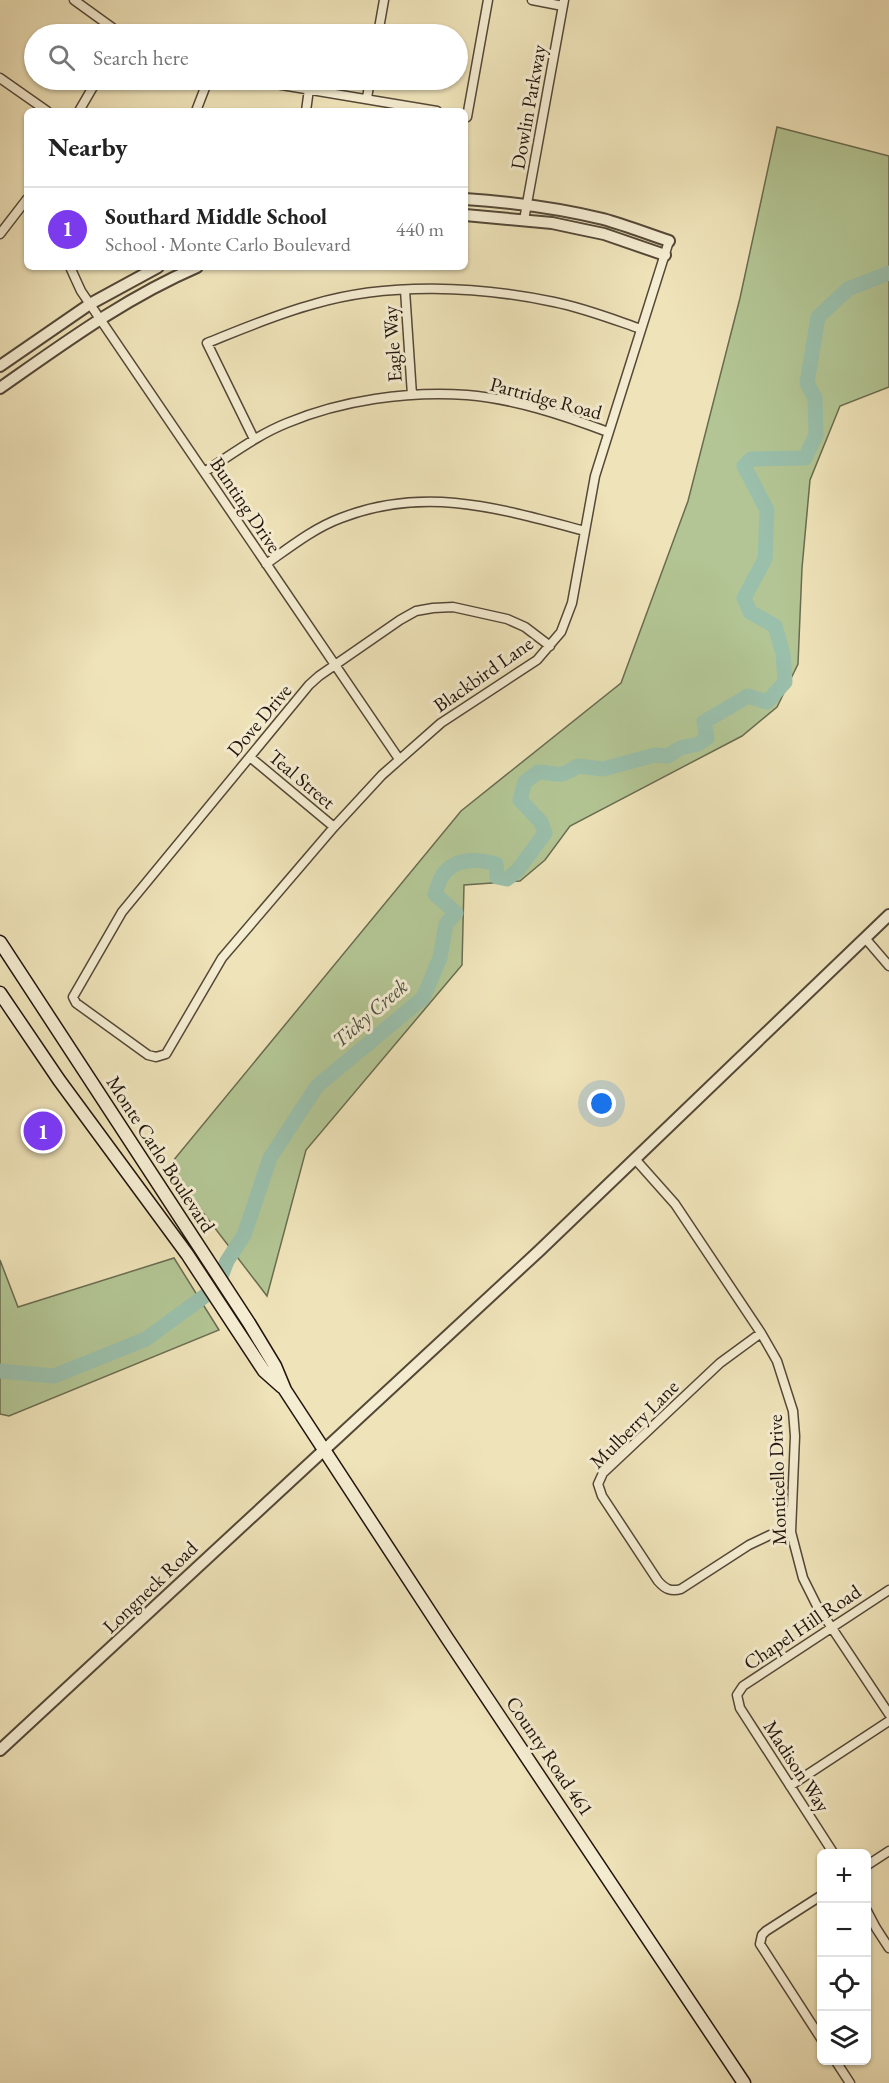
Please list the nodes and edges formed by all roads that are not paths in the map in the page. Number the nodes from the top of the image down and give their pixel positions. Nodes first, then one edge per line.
1 (74, 0) edge
2 (384, 0) edge
3 (488, 0) edge
4 (532, 0) edge
5 (563, 3) edge
6 (107, 24) edge
7 (380, 24) edge
8 (0, 78) edge
9 (91, 90) edge
10 (204, 90) edge
11 (309, 90) edge
12 (315, 90) edge
13 (368, 90) edge
14 (367, 98) junction
15 (43, 108) edge
16 (81, 108) edge
17 (197, 108) edge
18 (306, 108) edge
19 (421, 108) edge
20 (468, 108) edge
21 (468, 199) edge
22 (24, 203) edge
23 (527, 205) junction
24 (468, 215) edge
25 (524, 220) junction
26 (0, 234) edge
27 (669, 241) joint
28 (665, 255) junction
29 (71, 270) edge
30 (152, 270) edge
31 (189, 270) edge
32 (405, 290) junction
33 (90, 304) junction
34 (100, 319) junction
35 (641, 329) junction
36 (0, 366) edge
37 (0, 388) edge
38 (412, 395) junction
39 (608, 432) junction
40 (254, 439) junction
41 (204, 472) junction
42 (585, 531) junction
43 (266, 564) junction
44 (550, 646) junction
45 (336, 665) junction
46 (250, 757) junction
47 (399, 759) junction
48 (334, 827) junction
49 (889, 915) edge
50 (865, 938) junction
51 (0, 942) edge
52 (889, 966) edge
53 (0, 993) edge
54 (166, 1054) joint
55 (635, 1159) junction
56 (193, 1251) junction
57 (761, 1333) junction
58 (285, 1390) junction
59 (325, 1450) junction
60 (791, 1532) junction
61 (889, 1590) edge
62 (831, 1627) junction
63 (737, 1695) joint
64 (889, 1714) edge
65 (889, 1721) edge
66 (0, 1750) edge
67 (790, 1786) junction
68 (831, 1849) edge
69 (889, 1851) edge
70 (871, 1863) edge
71 (817, 1898) edge
72 (871, 1917) edge
73 (889, 1948) edge
74 (817, 2032) edge
75 (838, 2065) edge
76 (744, 2083) edge
77 (850, 2083) edge

1 - 6 street
2 - 7 street
3 - 20 street
4 - 5 street
5 - 23 street, Dowlin Parkway
8 - 15 street
9 - 16 street
10 - 17 street
11 - 18 street
12 - 14 street
13 - 14 street
14 - 19 street
21 - 23 street
22 - 26 street
23 - 25 street, Dowlin Parkway
23 - 27 street
24 - 25 street
25 - 28 street
27 - 28 street, Blackbird Lane
28 - 35 street, Blackbird Lane
29 - 33 street, Bunting Drive
30 - 33 street
31 - 34 street
32 - 35 street
32 - 38 street, Eagle Way
32 - 40 street
33 - 34 street, Bunting Drive
33 - 36 street
34 - 37 street
34 - 41 street, Bunting Drive
35 - 39 street, Blackbird Lane
38 - 39 street, Partridge Road
38 - 40 street, Partridge Road
39 - 42 street, Blackbird Lane
40 - 41 street, Partridge Road
41 - 43 street, Bunting Drive
42 - 43 street
42 - 44 street, Blackbird Lane
43 - 45 street, Bunting Drive
44 - 45 street, Dove Drive
44 - 47 street, Blackbird Lane
45 - 46 street, Dove Drive
45 - 47 street, Bunting Drive
46 - 48 street, Teal Street
46 - 54 street, Dove Drive
47 - 48 street, Blackbird Lane
48 - 54 street, Blackbird Lane
49 - 50 street, Longneck Road
50 - 52 street
50 - 55 street, Longneck Road
51 - 56 main road, Monte Carlo Boulevard
53 - 56 main road, Monte Carlo Boulevard
55 - 57 street, Monticello Drive
55 - 59 street, Longneck Road
56 - 58 main road, Monte Carlo Boulevard
56 - 58 main road, Monte Carlo Boulevard
57 - 60 street, Monticello Drive
57 - 60 street, Mulberry Lane
58 - 59 main road, Monte Carlo Boulevard
59 - 66 street, Longneck Road
59 - 76 main road, County Road 461
60 - 62 street, Monticello Drive
61 - 62 street, Chapel Hill Road
62 - 63 street, Chapel Hill Road
62 - 64 street, Monticello Drive
63 - 67 street, Madison Way
65 - 67 street
67 - 68 street, Madison Way
69 - 70 street
71 - 74 street
72 - 73 street
75 - 77 street

